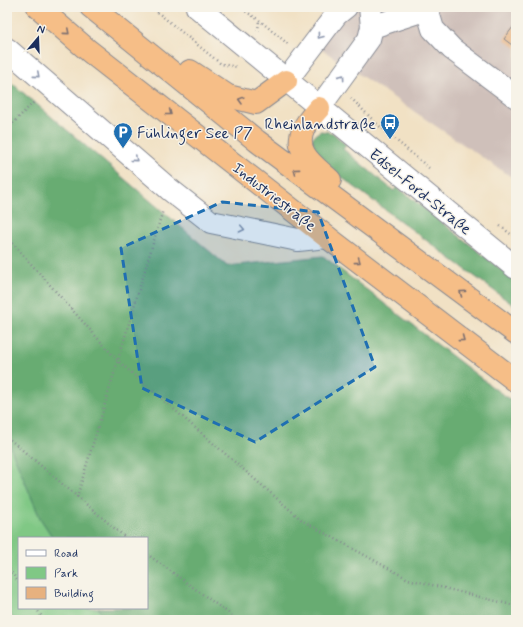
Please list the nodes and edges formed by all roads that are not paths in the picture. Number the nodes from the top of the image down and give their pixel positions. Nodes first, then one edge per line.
1 (38, 7) edge
2 (93, 7) edge
3 (197, 7) edge
4 (346, 7) edge
5 (371, 17) edge
6 (7, 49) edge
7 (286, 81) junction
8 (516, 97) edge
9 (319, 108) junction
10 (327, 237) junction
11 (418, 261) junction
12 (516, 268) edge
13 (516, 333) edge
14 (516, 381) edge

1 -> 10 highway, Industriestraße
7 -> 2 highway
11 -> 2 highway, Industriestraße
3 - 7 street, Edsel-Ford-Straße
4 -> 7 street
5 - 8 street
9 -> 5 street
6 -> 10 street
7 - 9 street, Edsel-Ford-Straße
9 - 11 highway
9 - 12 street, Edsel-Ford-Straße
10 -> 14 highway, Industriestraße
13 -> 11 highway, Industriestraße

